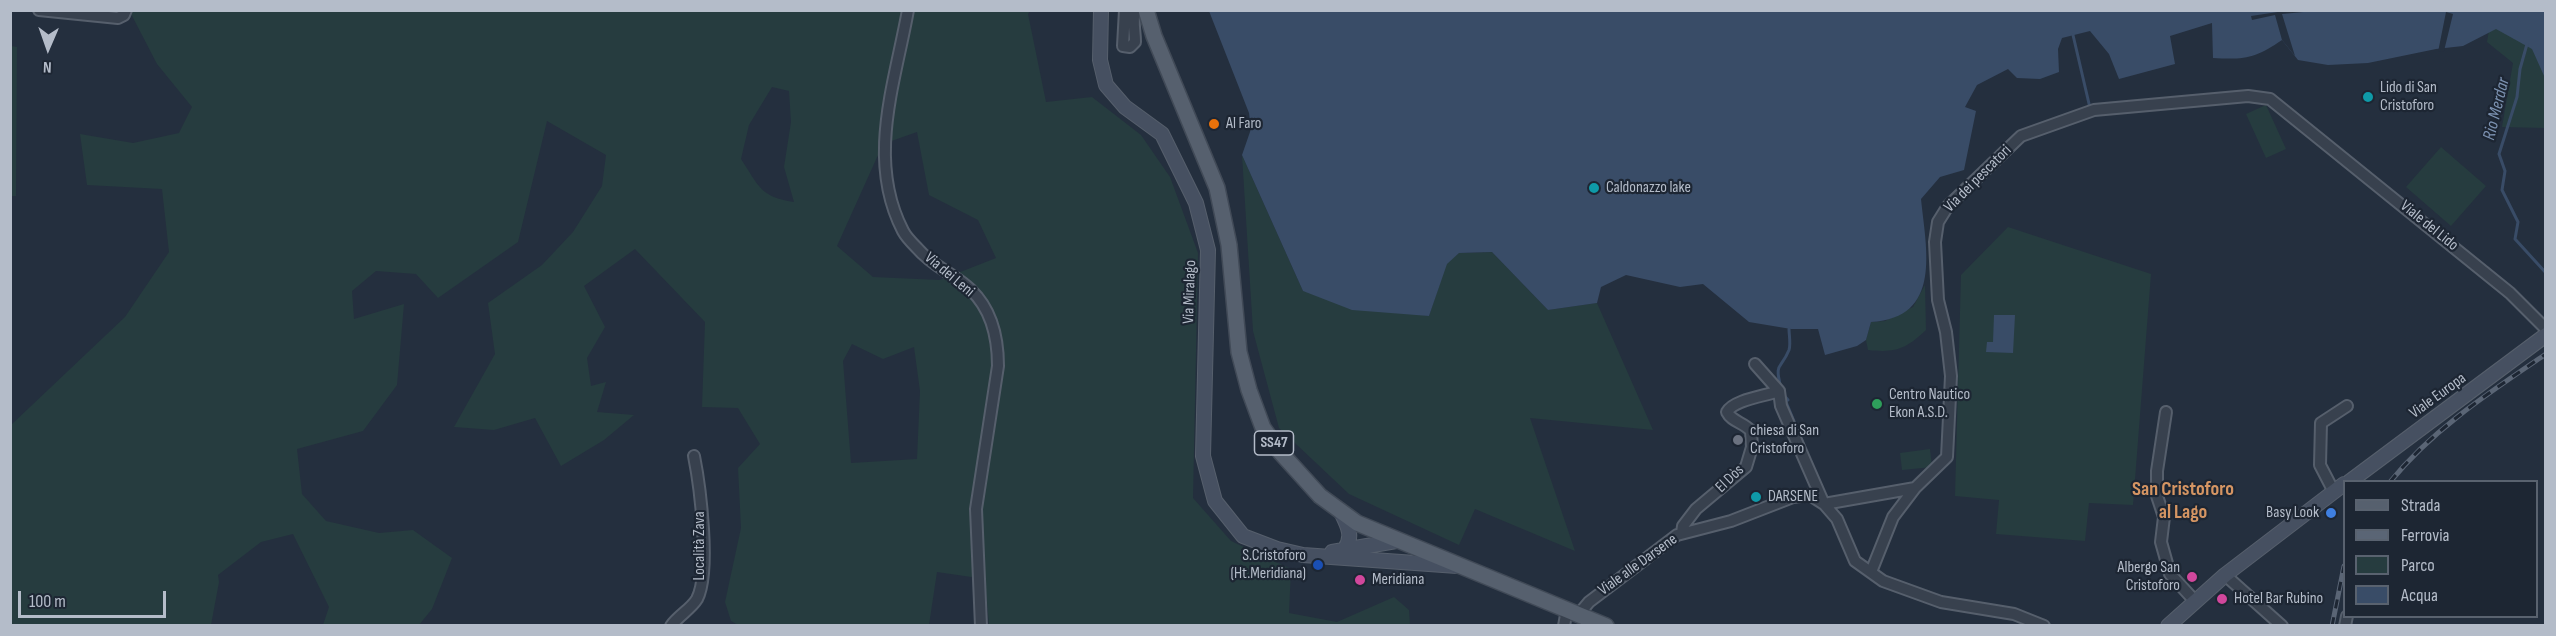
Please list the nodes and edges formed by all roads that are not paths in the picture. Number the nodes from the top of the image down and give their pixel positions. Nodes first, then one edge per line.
1 (39, 10) edge
2 (126, 10) edge
3 (908, 10) edge
4 (1101, 10) edge
5 (1125, 10) edge
6 (1135, 10) edge
7 (1146, 10) edge
8 (2308, 129) joint
9 (2546, 329) edge
10 (2546, 335) edge
11 (1755, 364) dead end
12 (1779, 390) junction
13 (2347, 406) dead end
14 (2166, 412) dead end
15 (694, 456) dead end
16 (2352, 480) edge
17 (1915, 488) junction
18 (2339, 488) edge
19 (1824, 504) junction
20 (1341, 513) junction
21 (1682, 533) junction
22 (1397, 541) junction
23 (1344, 550) junction
24 (1303, 555) junction
25 (1385, 561) junction
26 (1459, 566) junction
27 (1871, 572) junction
28 (2225, 575) junction
29 (2194, 600) junction
30 (1573, 612) junction
31 (671, 626) edge
32 (981, 626) edge
33 (1564, 626) edge
34 (1606, 626) edge
35 (2044, 626) edge
36 (2168, 626) edge
37 (2282, 626) edge

1 - 2 street
3 - 32 street, Via dei Leni
4 - 24 street, Via Miralago
5 - 6 street
7 - 20 main road, SS47
8 - 9 street, Viale del Lido
8 - 17 street, Via dei pescatori
10 - 16 street, Viale Europa
11 - 12 street
12 - 19 street
12 - 21 street, El Dòs
13 - 18 street
14 - 29 street
15 - 31 street, Località Zava
17 - 19 street
17 - 27 street, Via dei pescatori
18 - 28 street
19 - 21 street, Viale alle Darsene
19 - 27 street
20 - 22 main road, SS47
20 - 23 street
21 - 30 street, Viale alle Darsene
22 - 23 street
22 - 25 street
22 - 26 main road, SS47
23 - 24 street
24 - 25 street
25 - 26 street
26 - 30 main road, SS47
27 - 35 street
28 - 29 street
28 - 37 street
29 - 36 street
30 - 33 street
30 - 34 main road, SS47

